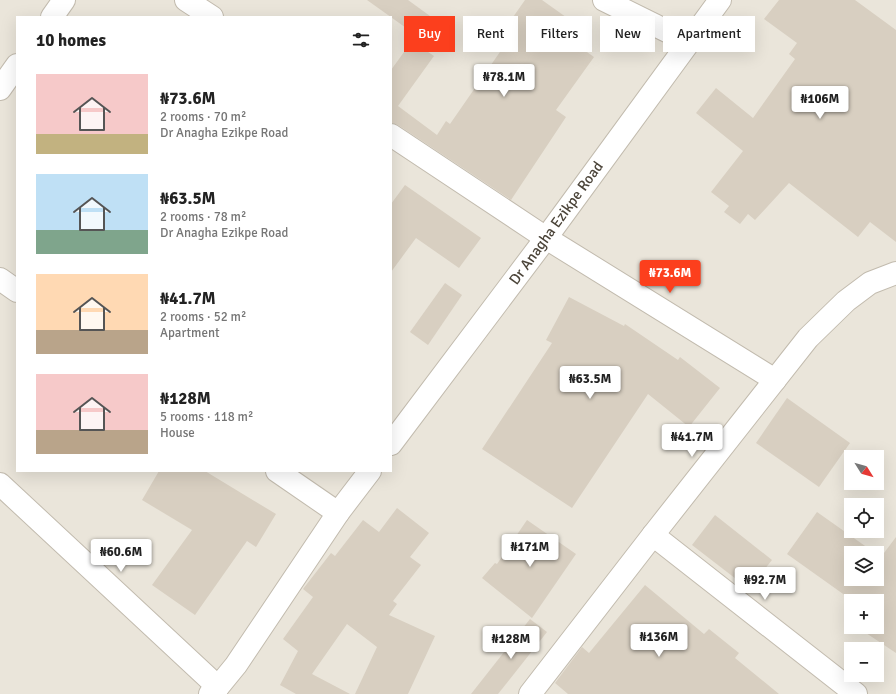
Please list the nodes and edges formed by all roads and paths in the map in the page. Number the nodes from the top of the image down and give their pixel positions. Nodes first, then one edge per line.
1 (64, 0) edge
2 (186, 0) edge
3 (604, 0) edge
4 (720, 0) edge
5 (53, 16) edge
6 (210, 16) edge
7 (708, 16) edge
8 (663, 30) edge
9 (681, 52) edge
10 (16, 66) edge
11 (0, 88) edge
12 (392, 136) edge
13 (546, 238) junction
14 (896, 273) edge
15 (0, 279) edge
16 (16, 290) edge
17 (775, 380) junction
18 (392, 443) edge
19 (278, 472) edge
20 (369, 472) edge
21 (0, 484) edge
22 (338, 513) junction
23 (653, 535) junction
24 (221, 692) edge
25 (530, 694) edge
26 (856, 694) edge

1 - 5 street
2 - 6 street
3 - 8 street
4 - 7 street, Dr Anagha Ezikpe Road
9 - 13 street, Dr Anagha Ezikpe Road
10 - 11 street
12 - 13 street
13 - 17 street
13 - 18 street, Dr Anagha Ezikpe Road
14 - 17 street
15 - 16 street
17 - 23 street
19 - 22 street
20 - 22 street
21 - 24 street
22 - 24 street
23 - 25 street
23 - 26 street

